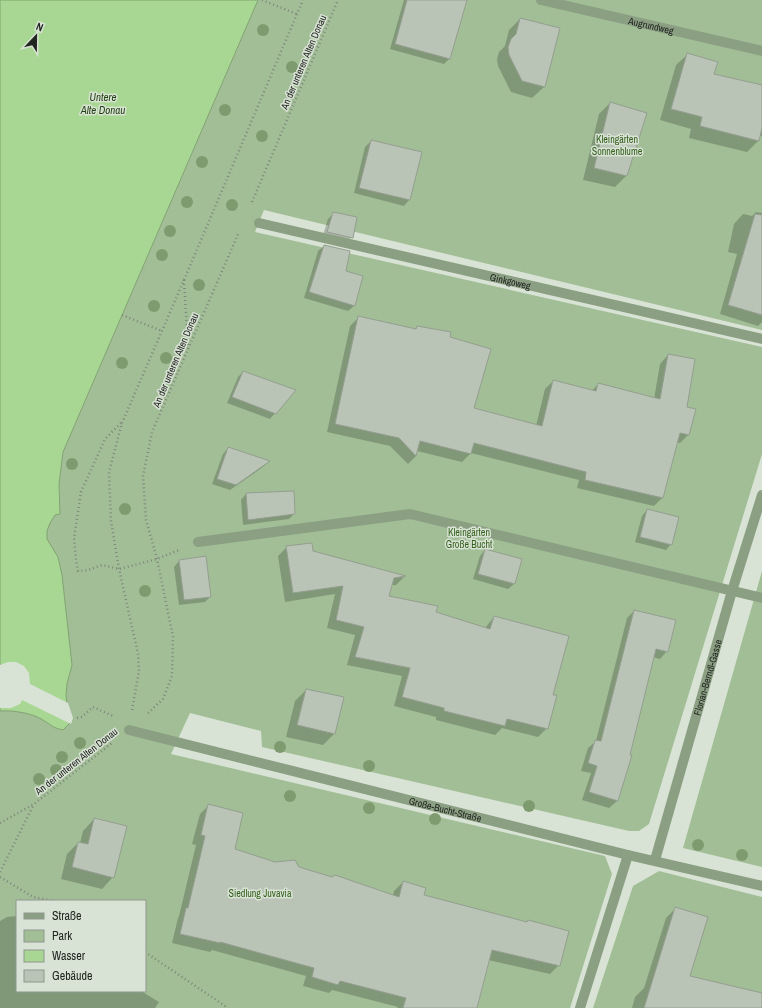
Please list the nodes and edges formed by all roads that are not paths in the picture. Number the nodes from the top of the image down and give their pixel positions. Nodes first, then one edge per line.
1 (541, 0) edge
2 (762, 51) edge
3 (259, 223) dead end
4 (762, 339) edge
5 (762, 495) edge
6 (198, 542) road end
7 (732, 591) junction
8 (762, 598) edge
9 (129, 730) road end
10 (628, 855) junction
11 (656, 860) junction
12 (762, 886) edge
13 (580, 1008) edge

1 - 2 street, Augrundweg
3 - 4 street, Ginkgoweg
5 - 7 street, Florian-Berndl-Gasse
6 - 7 street
7 - 8 street
7 - 11 street, Florian-Berndl-Gasse
9 - 10 street, Große-Bucht-Straße
10 - 11 street, Große-Bucht-Straße
10 - 13 street
11 - 12 street, Große-Bucht-Straße

